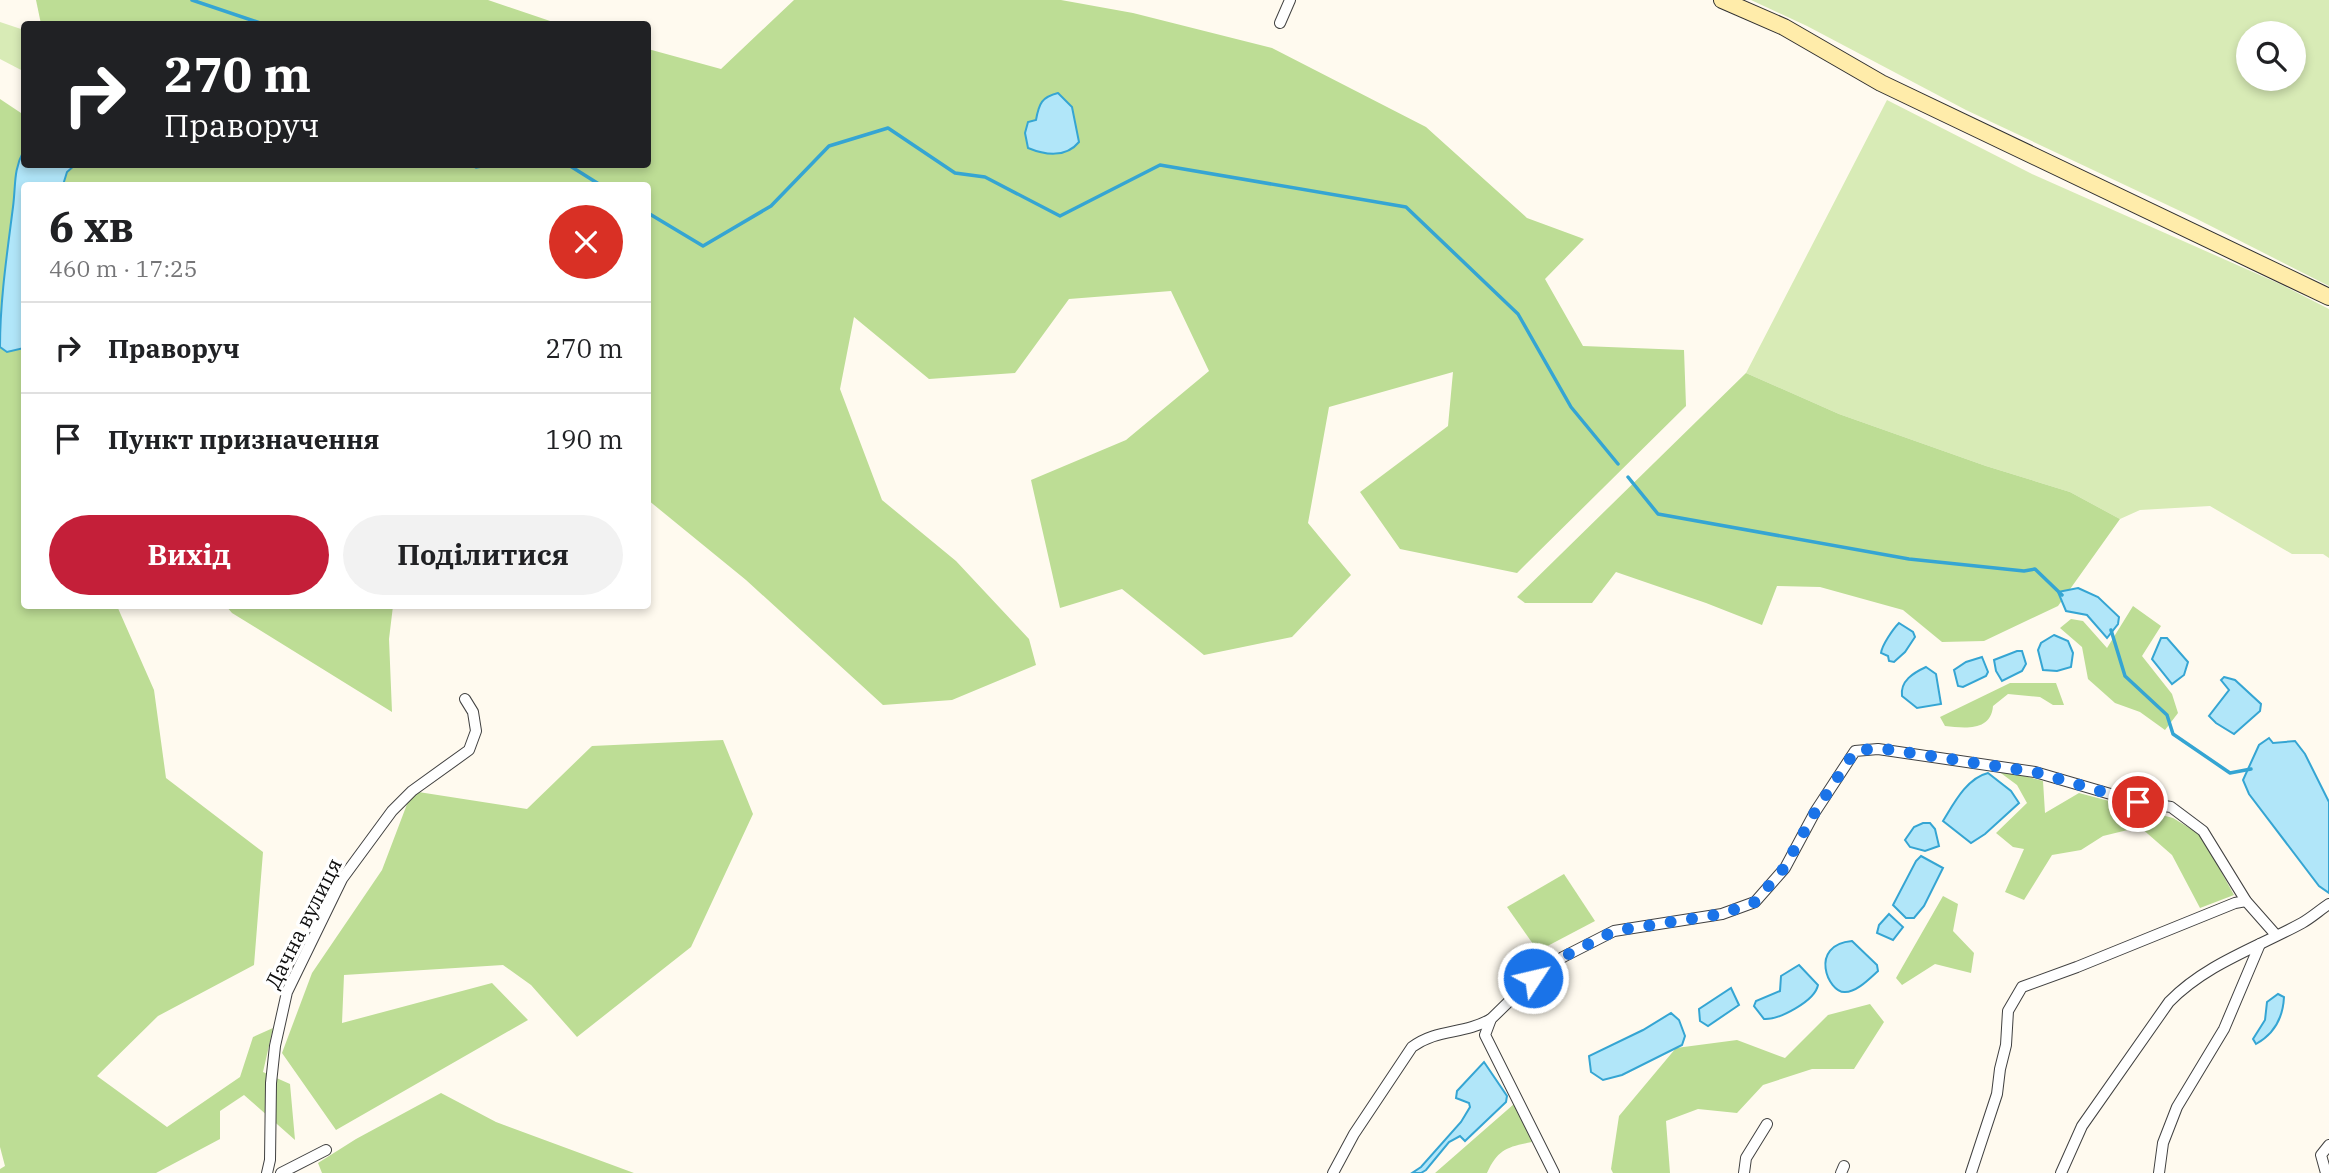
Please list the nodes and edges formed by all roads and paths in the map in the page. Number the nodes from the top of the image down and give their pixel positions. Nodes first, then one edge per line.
1 (1290, 0) edge
2 (1722, 0) edge
3 (1280, 23) dead end
4 (2329, 297) edge
5 (465, 699) dead end
6 (2246, 901) junction
7 (2329, 904) edge
8 (2276, 935) junction
9 (2260, 944) junction
10 (1491, 1019) junction
11 (1768, 1125) dead end
12 (2329, 1145) edge
13 (326, 1150) dead end
14 (267, 1173) edge
15 (281, 1173) edge
16 (1333, 1173) edge
17 (1554, 1173) edge
18 (1744, 1173) edge
19 (1971, 1173) edge
20 (2061, 1173) edge
21 (2159, 1173) edge
22 (2326, 1173) edge

1 - 3 street
2 - 4 street
5 - 14 street, Дачна вулиця
6 - 8 street
6 - 10 street
6 - 19 street
7 - 8 street
8 - 9 street
9 - 20 street
9 - 21 street
10 - 16 street
10 - 17 street
11 - 18 street
12 - 22 street
13 - 15 street

